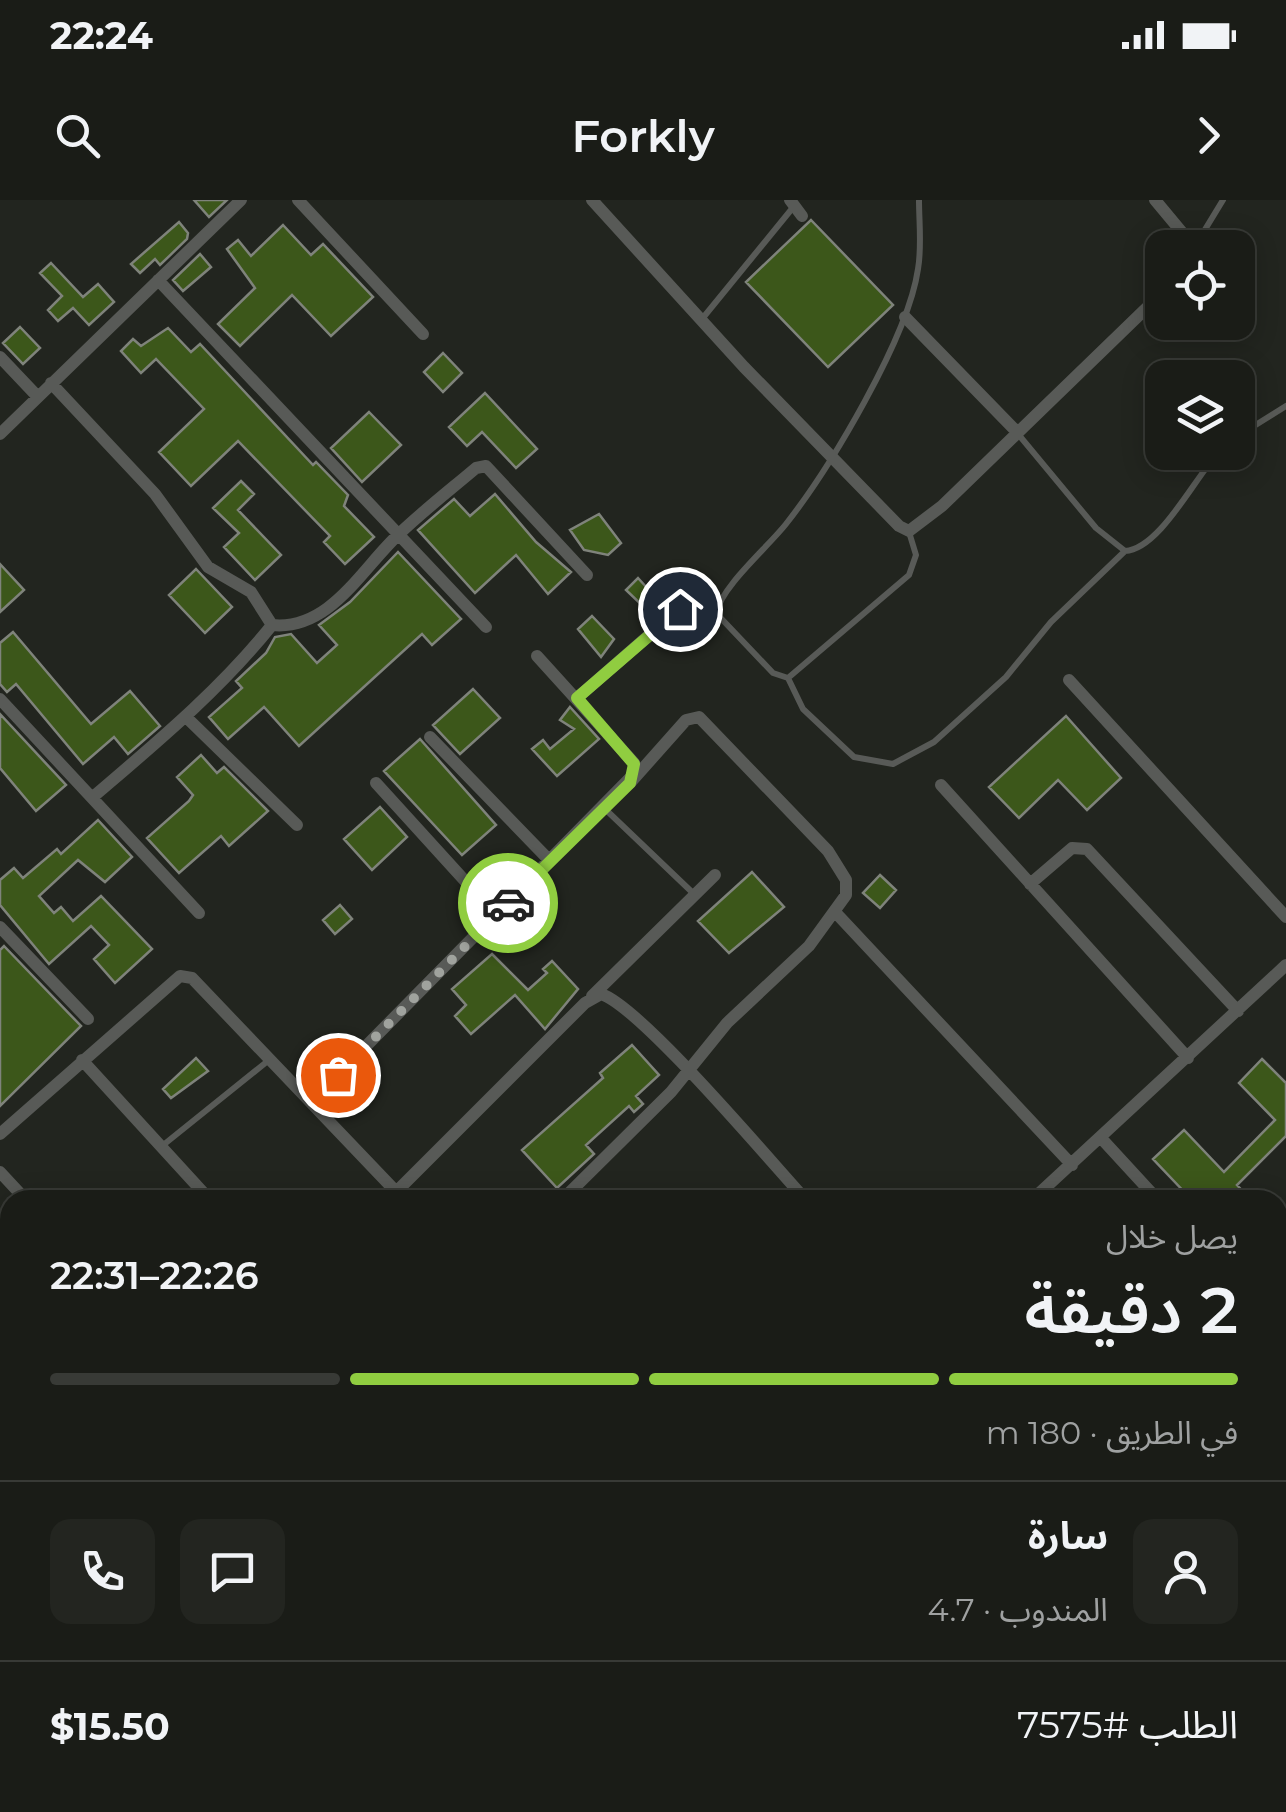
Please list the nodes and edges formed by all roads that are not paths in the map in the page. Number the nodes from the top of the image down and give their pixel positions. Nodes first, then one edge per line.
1 (242, 200) edge
2 (298, 200) edge
3 (592, 200) edge
4 (919, 200) edge
5 (1155, 200) edge
6 (1223, 200) edge
7 (796, 207) edge
8 (1180, 230) edge
9 (1204, 230) edge
10 (158, 280) junction
11 (1145, 309) edge
12 (905, 317) junction
13 (701, 320) junction
14 (423, 334) dead end
15 (0, 357) edge
16 (51, 383) junction
17 (37, 396) junction
18 (1286, 406) edge
19 (1255, 425) edge
20 (1018, 433) junction
21 (0, 434) edge
22 (833, 458) junction
23 (1205, 470) edge
24 (909, 531) junction
25 (399, 534) junction
26 (1125, 550) junction
27 (587, 574) dead end
28 (680, 609) dead end
29 (272, 624) junction
30 (486, 628) dead end
31 (537, 656) dead end
32 (788, 678) junction
33 (1069, 680) dead end
34 (0, 698) edge
35 (577, 698) junction
36 (186, 717) junction
37 (430, 736) dead end
38 (376, 783) dead end
39 (630, 783) junction
40 (941, 785) dead end
41 (92, 797) junction
42 (604, 808) junction
43 (297, 825) dead end
44 (550, 861) junction
45 (715, 876) dead end
46 (1030, 884) junction
47 (695, 895) junction
48 (199, 913) dead end
49 (836, 913) junction
50 (496, 915) junction
51 (1286, 917) edge
52 (0, 927) edge
53 (12, 940) junction
54 (0, 950) edge
55 (1286, 965) edge
56 (590, 998) junction
57 (1238, 1011) junction
58 (88, 1019) dead end
59 (1188, 1058) junction
60 (270, 1059) junction
61 (82, 1060) junction
62 (688, 1071) junction
63 (311, 1102) junction
64 (0, 1134) edge
65 (1101, 1138) junction
66 (162, 1147) junction
67 (1072, 1165) junction
68 (201, 1190) edge
69 (394, 1190) edge
70 (406, 1190) edge
71 (572, 1190) edge
72 (797, 1190) edge
73 (1047, 1190) edge
74 (1149, 1190) edge

1 - 10 street
2 - 14 street
3 - 13 street
4 - 12 lane
5 - 8 street
6 - 9 lane
7 - 13 lane
10 - 16 street
10 - 25 street
11 - 20 street
12 - 20 street
12 - 22 lane
13 - 22 street
15 - 17 street
16 - 17 street
16 - 29 street
17 - 21 street
18 - 19 lane
20 - 24 street
20 - 26 lane
22 - 24 street
22 - 32 lane
23 - 26 lane
24 - 32 lane
25 - 27 street
25 - 29 street
25 - 30 street
26 - 32 lane
28 - 35 street
29 - 36 street
31 - 35 street
33 - 51 street
34 - 41 street
35 - 39 street
36 - 41 street
36 - 43 street
37 - 44 street
38 - 50 street
39 - 42 street
39 - 49 street
40 - 46 street
41 - 48 street
42 - 44 street
42 - 47 lane
44 - 50 street
45 - 47 street
46 - 57 street
46 - 59 street
47 - 56 street
49 - 62 street
49 - 67 street
50 - 63 street
52 - 53 street
53 - 54 street
53 - 58 street
55 - 57 street
56 - 62 street
56 - 70 street
57 - 59 street
59 - 65 street
60 - 61 street
60 - 63 street
60 - 66 lane
61 - 64 street
61 - 66 street
62 - 71 street
62 - 72 street
63 - 69 street
65 - 67 street
65 - 74 street
66 - 68 street
67 - 73 street

